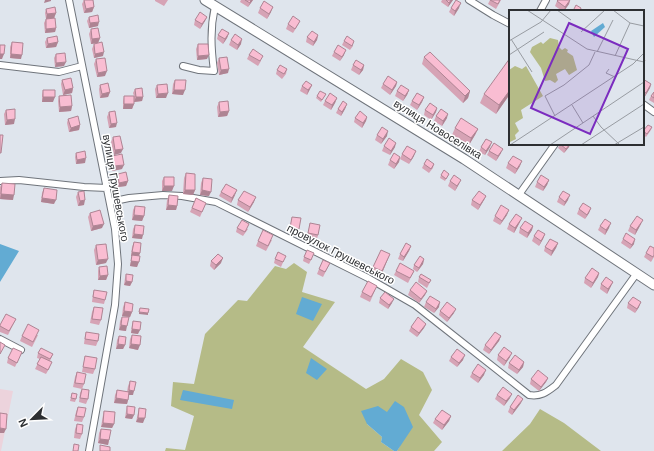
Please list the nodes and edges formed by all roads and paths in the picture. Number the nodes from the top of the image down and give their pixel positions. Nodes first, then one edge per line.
1 (69, 0) edge
2 (205, 0) edge
3 (469, 0) edge
4 (546, 0) edge
5 (215, 6) junction
6 (541, 10) edge
7 (509, 23) edge
8 (0, 65) edge
9 (82, 66) junction
10 (183, 66) dead end
11 (644, 105) edge
12 (654, 112) edge
13 (554, 145) edge
14 (0, 181) edge
15 (107, 188) junction
16 (518, 196) junction
17 (110, 202) junction
18 (637, 273) junction
19 (654, 285) edge
20 (0, 339) edge
21 (21, 350) edge
22 (89, 451) edge

1 - 9 street, вулиця Грушевського
2 - 5 main road, вулиця Новоселівка
3 - 7 street
4 - 6 street
5 - 10 street
5 - 16 main road, вулиця Новоселівка
8 - 9 street
9 - 15 street, вулиця Грушевського
11 - 12 street
13 - 16 street
14 - 15 street
15 - 17 street, вулиця Грушевського
16 - 18 main road, вулиця Новоселівка
17 - 18 street, провулок Грушевського
17 - 22 street, вулиця Грушевського
18 - 19 main road, вулиця Новоселівка
20 - 21 street

